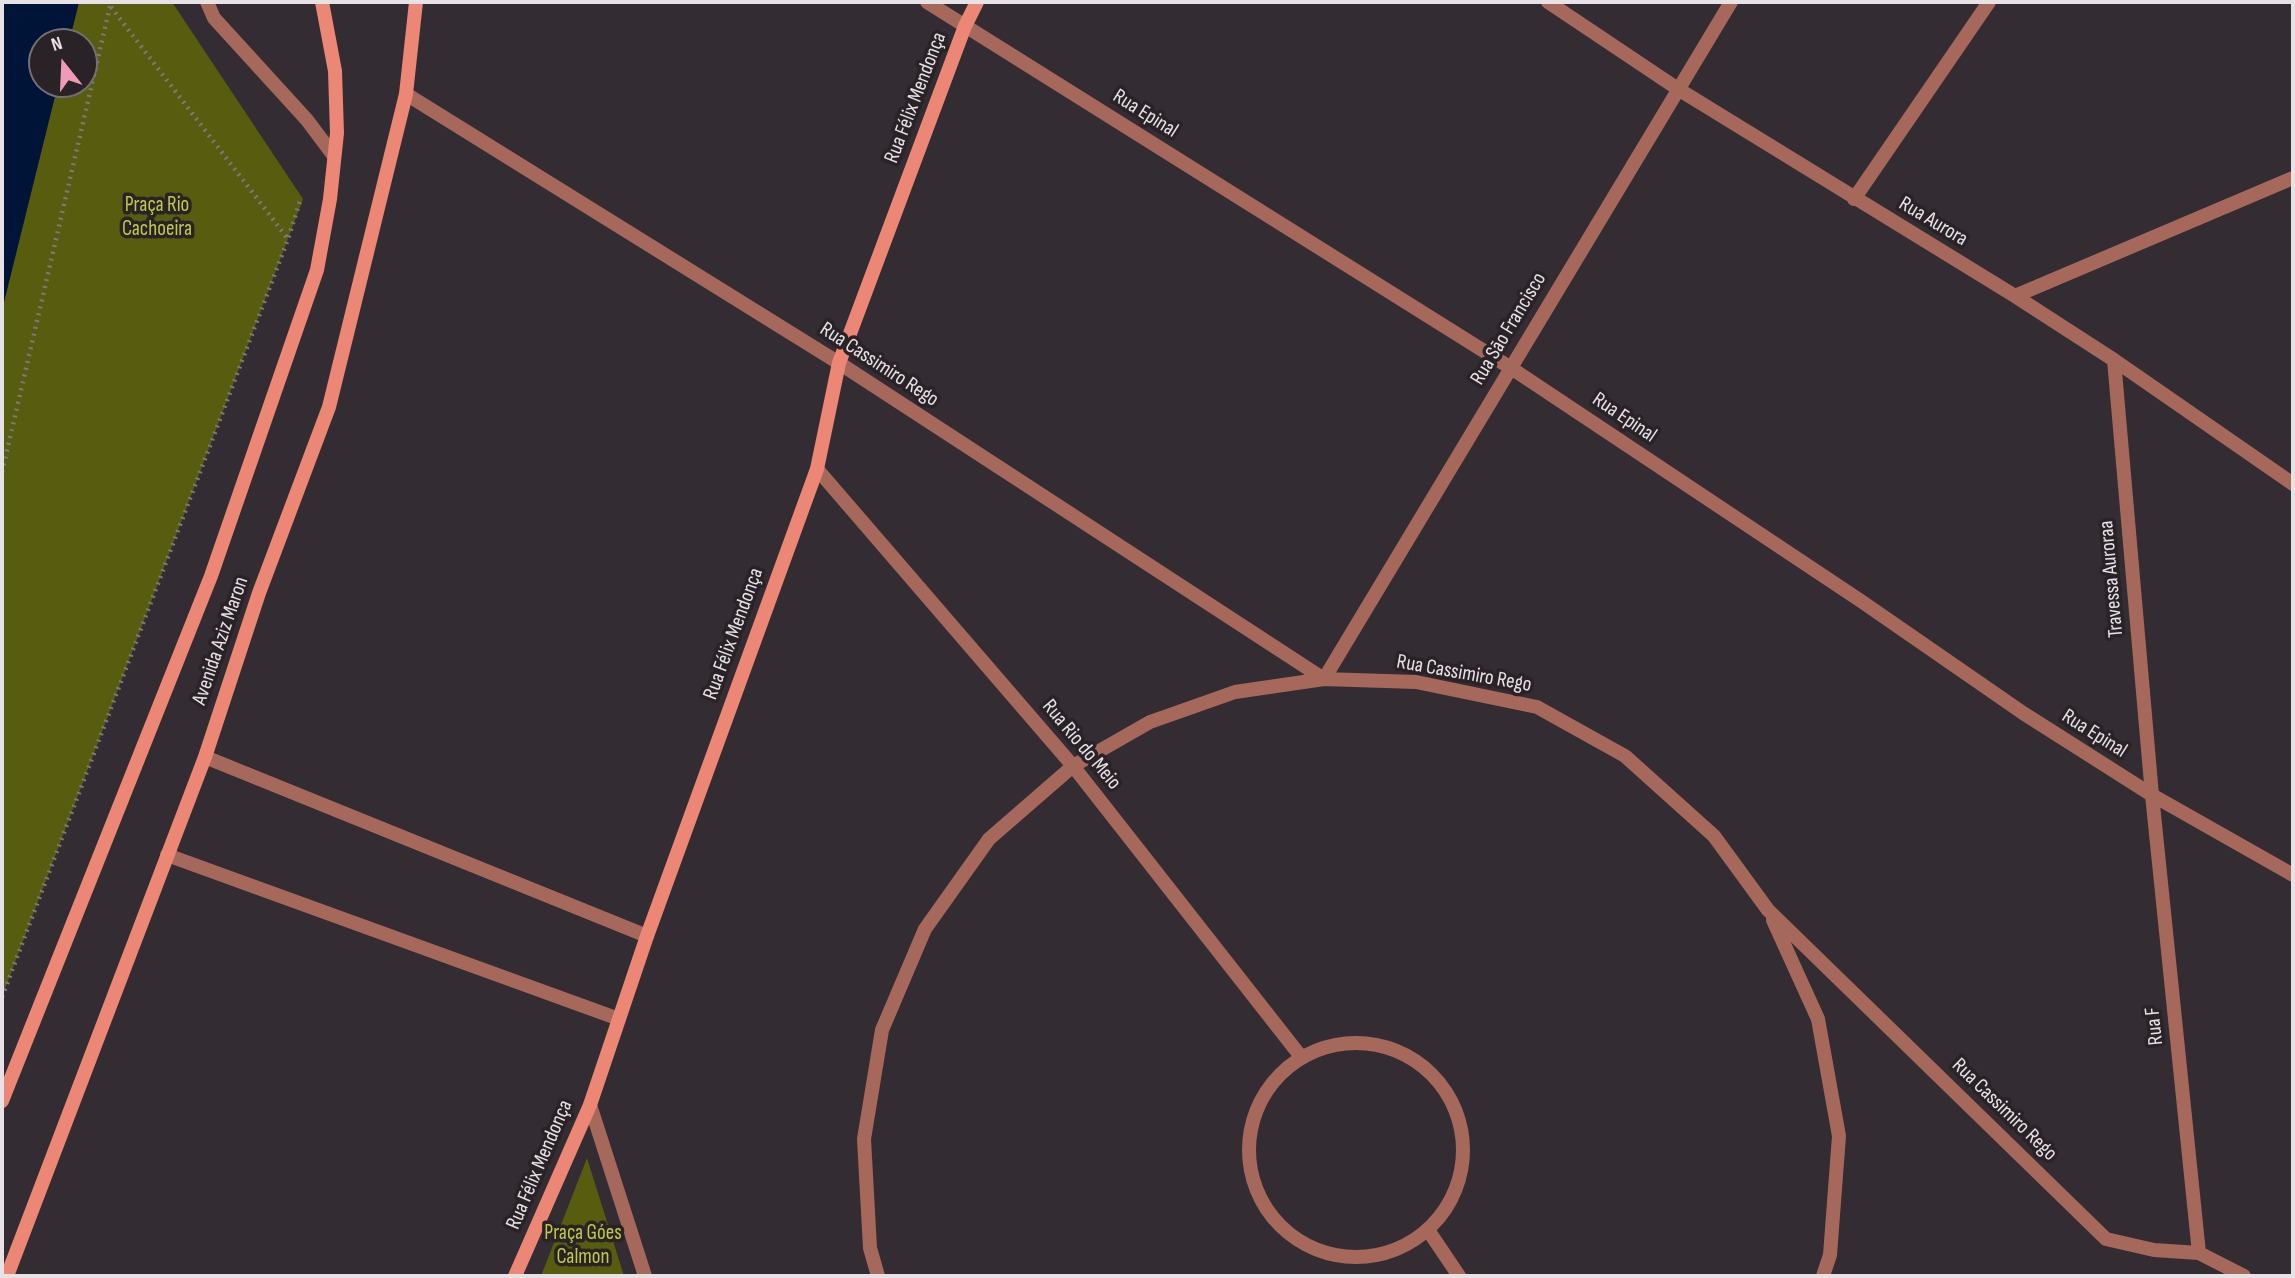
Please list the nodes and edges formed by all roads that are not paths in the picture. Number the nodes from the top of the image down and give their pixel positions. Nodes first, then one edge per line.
1 (207, 2) edge
2 (322, 2) edge
3 (927, 2) edge
4 (977, 2) edge
5 (1548, 2) edge
6 (1731, 2) edge
7 (1989, 2) edge
8 (414, 5) edge
9 (965, 26) junction
10 (1678, 89) junction
11 (406, 94) junction
12 (334, 156) junction
13 (2293, 178) edge
14 (1854, 199) junction
15 (2015, 296) junction
16 (2114, 360) junction
17 (839, 363) junction
18 (1511, 368) junction
19 (817, 468) junction
20 (2293, 484) edge
21 (1324, 679) junction
22 (205, 757) junction
23 (1073, 766) junction
24 (2152, 795) junction
25 (167, 855) junction
26 (2293, 875) edge
27 (1768, 910) junction
28 (647, 936) junction
29 (619, 1019) junction
30 (1302, 1058) junction
31 (2, 1101) edge
32 (590, 1105) junction
33 (1428, 1230) junction
34 (2199, 1253) junction
35 (7, 1276) edge
36 (515, 1276) edge
37 (645, 1276) edge
38 (878, 1276) edge
39 (1459, 1276) edge
40 (1823, 1276) edge
41 (2244, 1276) edge

1 - 12 street
2 - 12 main road, Avenida Aziz Maron
3 - 9 street, Rua Epinal
4 - 9 main road, Rua Félix Mendonça
5 - 10 street, Rua Aurora
6 - 10 street, Rua São Francisco
7 - 14 street
8 - 11 main road, Avenida Aziz Maron
9 - 17 main road, Rua Félix Mendonça
9 - 18 street, Rua Epinal
10 - 14 street, Rua Aurora
10 - 18 street, Rua São Francisco
11 - 17 street, Rua Cassimiro Rego
11 - 22 main road, Avenida Aziz Maron
12 - 31 main road, Avenida Aziz Maron
13 - 15 street
14 - 15 street, Rua Aurora
15 - 16 street, Rua Aurora
16 - 20 street, Rua Aurora
16 - 24 street, Travessa Auroraa
17 - 19 main road, Rua Félix Mendonça
17 - 21 street, Rua Cassimiro Rego
18 - 21 street, Rua São Francisco
18 - 24 street, Rua Epinal
19 - 23 street, Rua Rio do Meio
19 - 28 main road, Rua Félix Mendonça
21 - 23 street, Rua Cassimiro Rego
21 - 27 street, Rua Cassimiro Rego
22 - 25 main road, Avenida Aziz Maron
22 - 28 street
23 - 30 street, Rua Rio do Meio
23 - 38 street, Rua Cassimiro Rego
24 - 26 street, Rua Epinal
24 - 34 street, Rua F
25 - 29 street
25 - 35 main road, Avenida Aziz Maron
27 - 34 street, Rua Cassimiro Rego
27 - 40 street, Rua Cassimiro Rego
28 - 29 main road, Rua Félix Mendonça
29 - 32 main road, Rua Félix Mendonça
30 - 33 street
30 - 33 street
32 - 36 main road, Rua Félix Mendonça
32 - 37 street
33 - 39 street
34 - 41 street, Rua Cassimiro Rego

